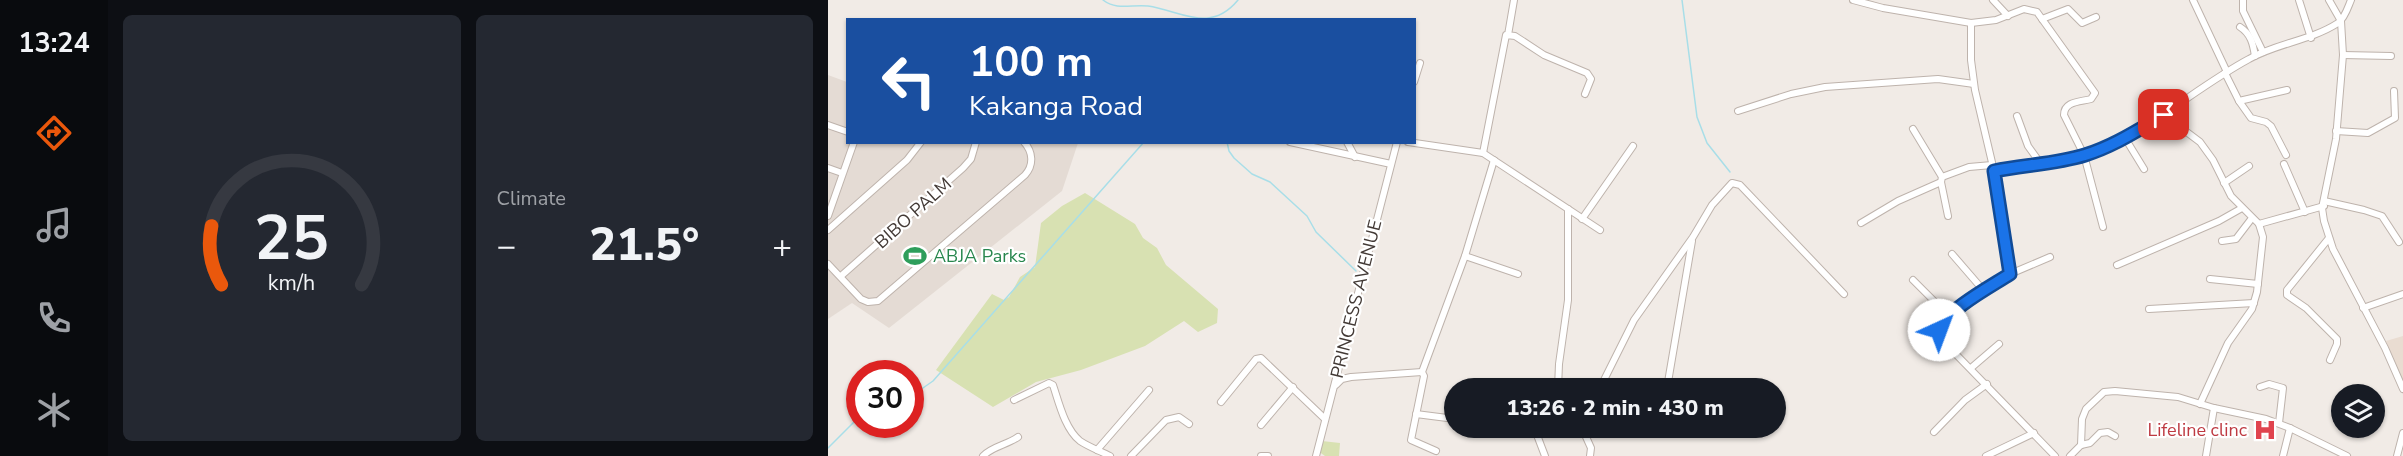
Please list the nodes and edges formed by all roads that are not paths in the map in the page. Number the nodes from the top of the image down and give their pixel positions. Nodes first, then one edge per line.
1 (1514, 0) edge
2 (1853, 0) edge
3 (1994, 0) edge
4 (2193, 0) edge
5 (2243, 0) edge
6 (2299, 0) edge
7 (2329, 0) edge
8 (2352, 0) edge
9 (2008, 16) junction
10 (2096, 17) dead end
11 (2043, 19) junction
12 (2341, 21) junction
13 (1971, 23) junction
14 (2240, 27) dead end
15 (1508, 34) junction
16 (2311, 38) junction
17 (2263, 52) junction
18 (2343, 55) junction
19 (2254, 56) junction
20 (2391, 56) dead end
21 (1420, 63) dead end
22 (2226, 73) junction
23 (1416, 76) edge
24 (1974, 84) junction
25 (2287, 90) dead end
26 (2394, 91) dead end
27 (1585, 94) dead end
28 (2239, 101) junction
29 (1738, 111) dead end
30 (2164, 115) junction
31 (2017, 116) dead end
32 (2395, 118) junction
33 (2403, 118) edge
34 (828, 125) edge
35 (1913, 129) dead end
36 (846, 131) edge
37 (2336, 131) junction
38 (2125, 138) junction
39 (1416, 143) edge
40 (853, 144) edge
41 (919, 144) edge
42 (975, 144) edge
43 (1025, 144) edge
44 (1299, 144) edge
45 (1348, 144) edge
46 (1396, 144) edge
47 (1633, 146) dead end
48 (1484, 153) junction
49 (2084, 155) junction
50 (2286, 155) dead end
51 (1355, 157) junction
52 (1494, 160) junction
53 (1391, 164) junction
54 (2041, 164) junction
55 (2284, 164) dead end
56 (2249, 166) dead end
57 (828, 168) edge
58 (1993, 168) junction
59 (2144, 169) dead end
60 (842, 173) junction
61 (1941, 180) junction
62 (2224, 183) junction
63 (2325, 204) junction
64 (2242, 208) junction
65 (1568, 209) junction
66 (2305, 212) junction
67 (828, 216) edge
68 (1948, 216) dead end
69 (2252, 218) junction
70 (1582, 219) junction
71 (1861, 223) dead end
72 (2259, 224) junction
73 (2103, 227) dead end
74 (828, 230) edge
75 (1600, 230) dead end
76 (1693, 237) junction
77 (2329, 238) junction
78 (2222, 242) dead end
79 (2399, 242) dead end
80 (1952, 254) dead end
81 (1465, 256) junction
82 (2050, 257) dead end
83 (828, 264) edge
84 (2117, 266) dead end
85 (1518, 274) dead end
86 (2010, 274) junction
87 (842, 276) junction
88 (2210, 279) dead end
89 (1913, 280) dead end
90 (2258, 284) junction
91 (1984, 291) junction
92 (1844, 294) dead end
93 (2403, 294) edge
94 (2254, 303) junction
95 (2149, 309) dead end
96 (2363, 309) junction
97 (1950, 317) junction
98 (1999, 344) dead end
99 (2330, 360) dead end
100 (1971, 368) junction
101 (1422, 372) junction
102 (1558, 378) edge
103 (1605, 378) edge
104 (1670, 378) edge
105 (1987, 384) junction
106 (1293, 387) junction
107 (1334, 387) junction
108 (2260, 387) dead end
109 (2403, 388) edge
110 (1149, 390) dead end
111 (1014, 400) dead end
112 (1221, 402) dead end
113 (2200, 404) junction
114 (2214, 408) junction
115 (1416, 414) junction
116 (1324, 417) junction
117 (1444, 418) edge
118 (2279, 423) junction
119 (1189, 424) dead end
120 (1261, 425) dead end
121 (2290, 428) junction
122 (1934, 432) dead end
123 (2034, 433) junction
124 (2403, 434) edge
125 (2115, 436) dead end
126 (1018, 437) dead end
127 (1539, 438) edge
128 (1586, 438) edge
129 (2081, 445) junction
130 (1097, 450) junction
131 (1436, 451) dead end
132 (983, 456) edge
133 (1110, 456) edge
134 (1131, 456) edge
135 (1261, 456) edge
136 (1268, 456) edge
137 (1316, 456) edge
138 (1545, 456) edge
139 (1590, 456) edge
140 (1986, 456) edge
141 (2055, 456) edge
142 (2070, 456) edge
143 (2206, 456) edge
144 (2283, 456) edge
145 (2347, 456) edge
146 (2397, 456) edge

1 - 15 street
2 - 13 street
3 - 9 street
4 - 22 street
5 - 17 street
6 - 16 street
7 - 12 street
8 - 12 street
9 - 11 street
9 - 13 street
10 - 11 street
11 - 49 street
12 - 16 street
12 - 18 street
13 - 24 street
14 - 19 street
15 - 27 street
15 - 48 street
16 - 17 street
17 - 19 street
18 - 20 street
18 - 37 street
19 - 22 street
21 - 23 street
22 - 28 street
22 - 30 street
24 - 29 street
24 - 58 street
25 - 28 street
26 - 32 street
28 - 50 street
30 - 38 street
30 - 62 street
31 - 54 street
32 - 33 street
32 - 37 street
34 - 36 street
35 - 61 street
37 - 63 street
38 - 49 street
38 - 59 street
39 - 48 street
40 - 60 street
41 - 74 street
42 - 87 street, BIBO PALM
43 - 87 street
44 - 51 street
45 - 51 street
46 - 53 street, PRINCESS AVENUE
47 - 70 street
48 - 52 street
49 - 54 street
49 - 73 street
51 - 53 street
52 - 65 street
52 - 81 street
53 - 107 street, PRINCESS AVENUE
54 - 58 street
55 - 66 street
56 - 62 street
57 - 60 street
58 - 61 street
58 - 86 street
60 - 67 street
61 - 68 street
61 - 71 street
62 - 64 street
63 - 66 street
63 - 77 street
63 - 79 street
64 - 69 street
64 - 84 street
65 - 70 street
65 - 102 street
66 - 72 street
69 - 72 street
69 - 78 street
70 - 75 street
72 - 90 street
76 - 92 street
76 - 103 street
76 - 104 street
77 - 96 street
77 - 99 street
80 - 91 street
81 - 85 street
81 - 101 street
82 - 86 street
83 - 87 street
86 - 91 street
88 - 90 street
89 - 97 street
90 - 94 street
91 - 97 street
93 - 96 street
94 - 95 street
94 - 113 street
96 - 109 street
97 - 100 street
98 - 100 street
100 - 105 street
101 - 107 street
101 - 115 street
105 - 122 street
105 - 123 street
106 - 112 street
106 - 116 street
106 - 120 street
107 - 116 street, PRINCESS AVENUE
108 - 118 street
110 - 130 street
111 - 130 street
113 - 114 street
113 - 129 street
114 - 118 street
114 - 143 street
115 - 117 street
115 - 131 street
116 - 137 street, PRINCESS AVENUE
118 - 121 street
119 - 134 street
121 - 144 street
121 - 145 street
123 - 140 street
123 - 141 street
124 - 146 street
125 - 129 street
126 - 132 street
127 - 138 street
128 - 139 street
129 - 142 street
130 - 133 street
135 - 136 street

